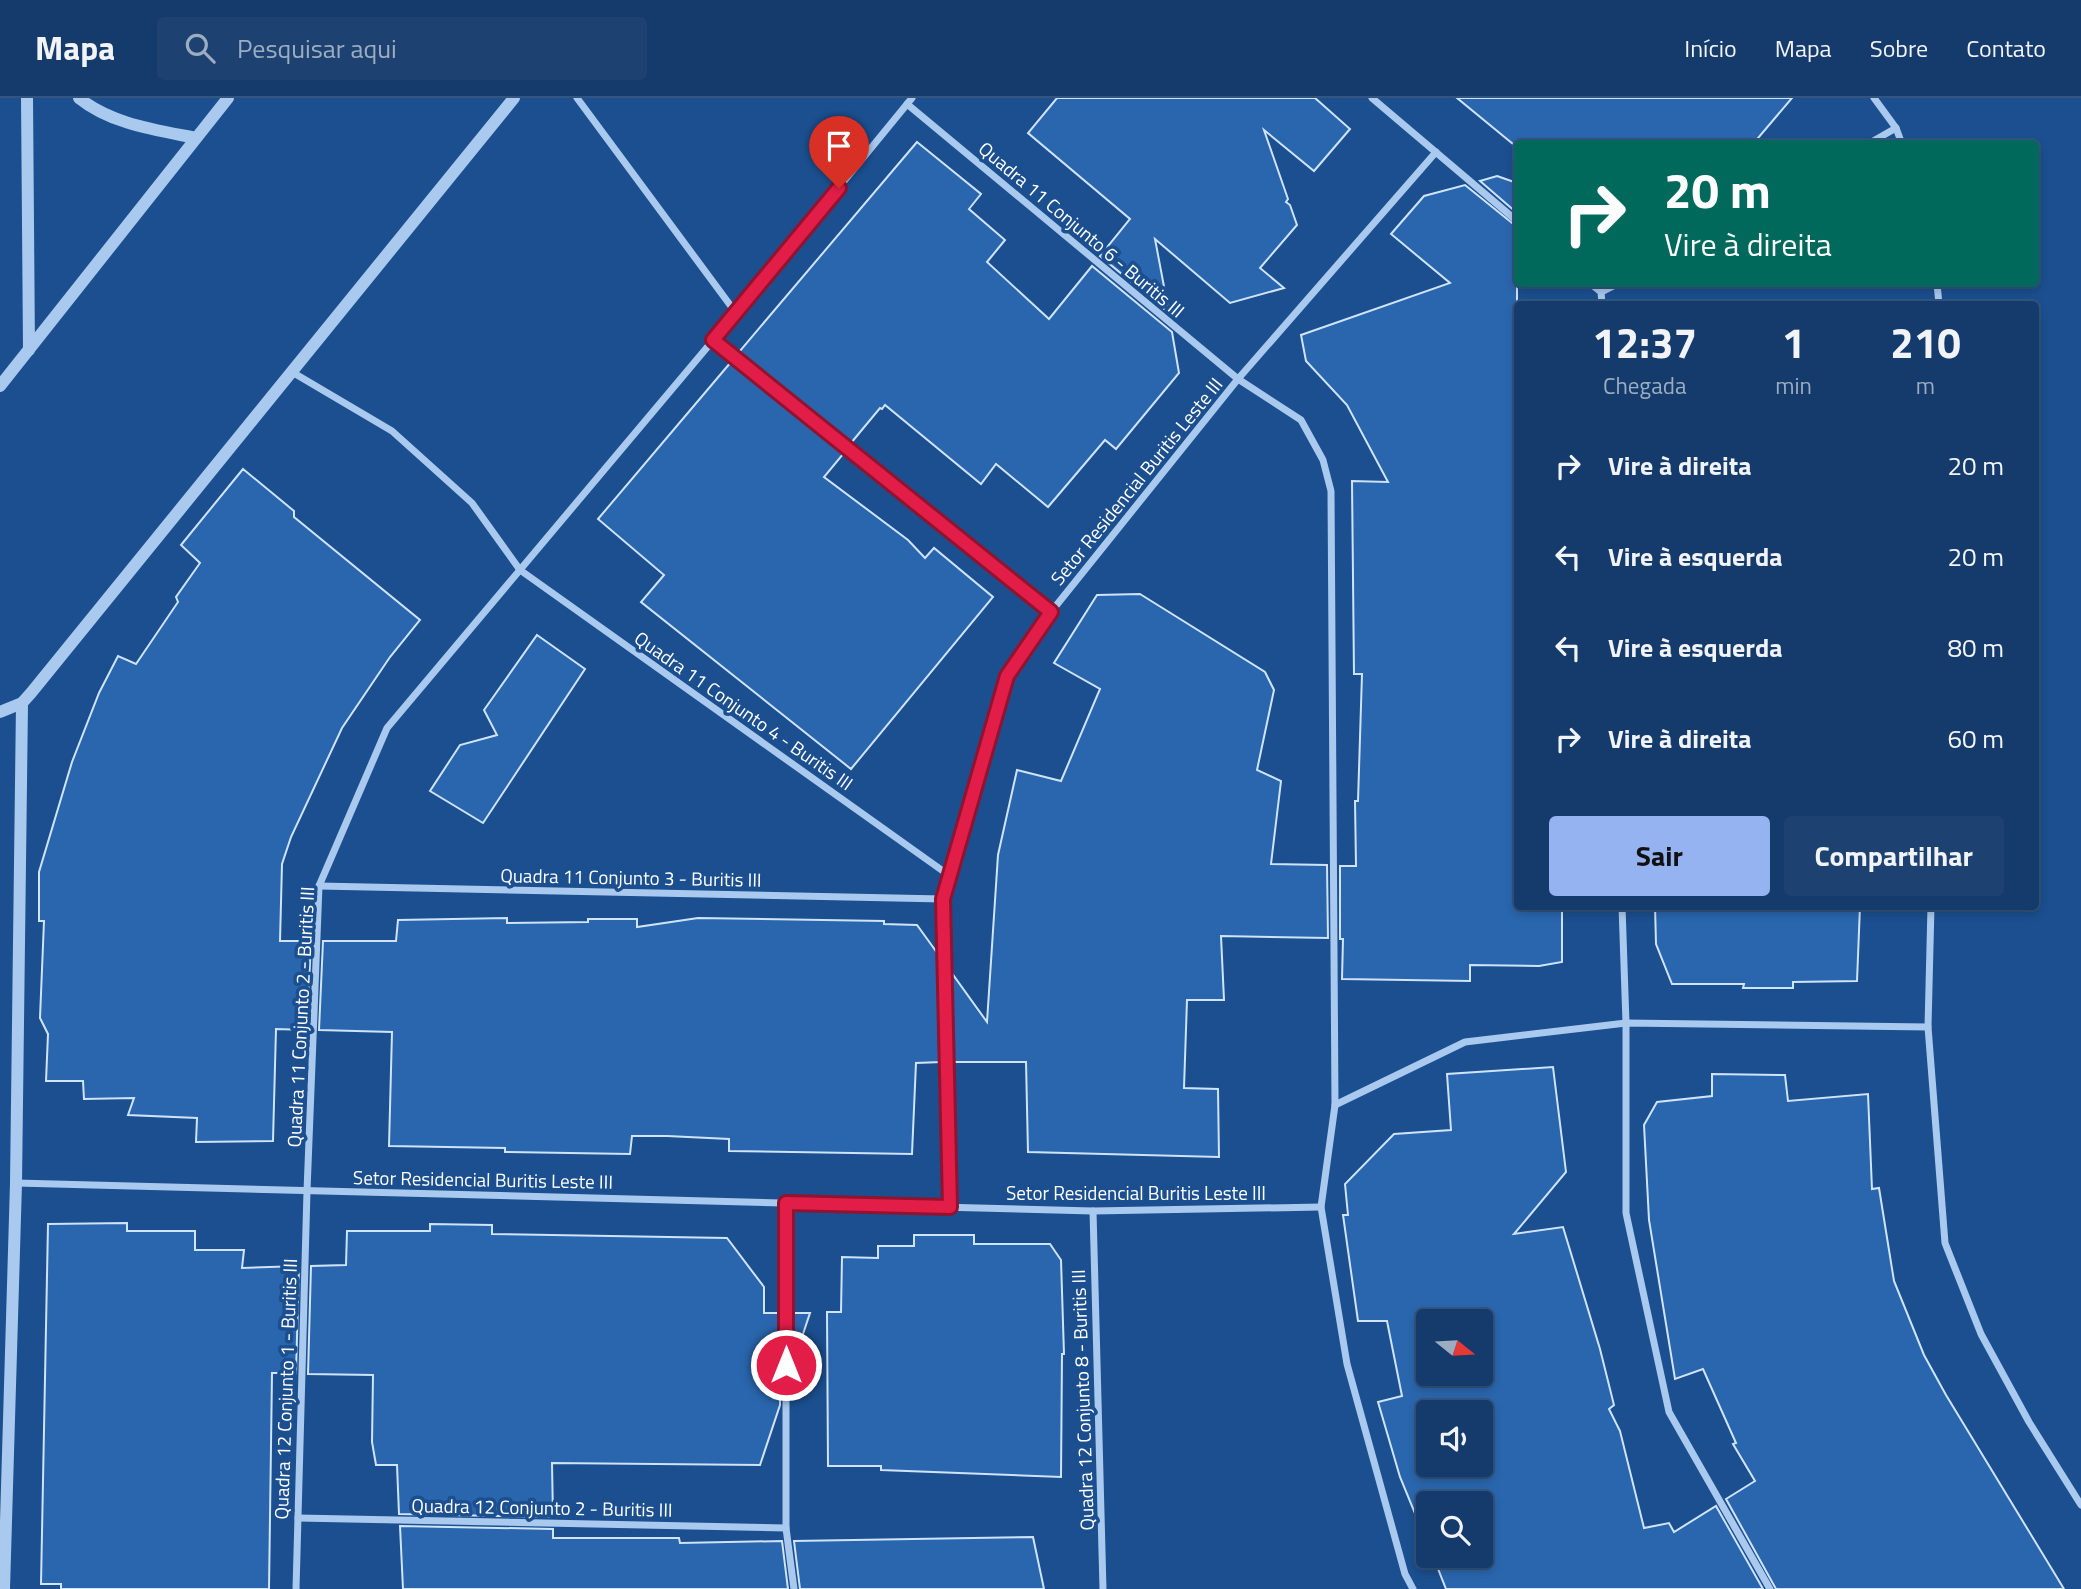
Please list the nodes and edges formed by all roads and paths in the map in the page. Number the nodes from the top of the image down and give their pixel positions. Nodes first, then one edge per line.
1 (27, 98) edge
2 (79, 98) edge
3 (228, 98) edge
4 (514, 98) edge
5 (577, 98) edge
6 (1372, 98) edge
7 (1874, 98) edge
8 (909, 101) edge
9 (1896, 128) junction
10 (196, 138) junction
11 (1875, 140) edge
12 (1900, 140) edge
13 (1436, 152) junction
14 (1514, 218) edge
15 (1595, 287) edge
16 (1611, 287) edge
17 (1601, 292) junction
18 (1602, 301) edge
19 (736, 313) junction
20 (713, 340) junction
21 (29, 350) junction
22 (292, 372) junction
23 (1238, 379) junction
24 (0, 386) edge
25 (520, 570) junction
26 (1051, 612) junction
27 (22, 703) junction
28 (0, 712) edge
29 (950, 876) junction
30 (319, 886) junction
31 (943, 899) junction
32 (1622, 910) edge
33 (1931, 910) edge
34 (1626, 1023) junction
35 (1928, 1027) junction
36 (1335, 1105) junction
37 (16, 1183) junction
38 (307, 1191) junction
39 (786, 1203) junction
40 (950, 1207) junction
41 (1321, 1207) junction
42 (1093, 1211) junction
43 (14, 1224) junction
44 (0, 1234) edge
45 (2081, 1505) edge
46 (298, 1518) junction
47 (786, 1528) junction
48 (4, 1589) edge
49 (296, 1589) edge
50 (794, 1589) edge
51 (1103, 1589) edge
52 (1413, 1589) edge
53 (1770, 1589) edge

1 - 21 street
2 - 10 street
3 - 10 street
4 - 22 street
5 - 19 street
6 - 13 street
7 - 9 street
8 - 19 street
8 - 23 street, Quadra 11 Conjunto 6 - Buritis III
9 - 11 street
9 - 12 street
10 - 21 street
13 - 14 street
13 - 23 street, Setor Residencial Buritis Leste III
15 - 17 street
16 - 17 street
17 - 18 street
19 - 20 street
20 - 25 street
20 - 26 street
21 - 24 street
22 - 25 street, Quadra 11 Conjunto 4 - Buritis III
22 - 27 street
23 - 26 street, Setor Residencial Buritis Leste III
23 - 36 street, Setor Residencial Buritis Leste III
25 - 29 street, Quadra 11 Conjunto 4 - Buritis III
25 - 30 street, Quadra 11 Conjunto 2 - Buritis III
26 - 29 street, Setor Residencial Buritis Leste III
27 - 28 street
27 - 37 street
29 - 31 street, Setor Residencial Buritis Leste III
30 - 31 street, Quadra 11 Conjunto 3 - Buritis III
30 - 38 street, Quadra 11 Conjunto 2 - Buritis III
31 - 40 street, Setor Residencial Buritis Leste III
32 - 34 street
33 - 35 street
34 - 35 street
34 - 36 street
34 - 53 street
35 - 45 street
36 - 41 street, Setor Residencial Buritis Leste III
37 - 38 street, Setor Residencial Buritis Leste III
37 - 43 street
38 - 39 street, Setor Residencial Buritis Leste III
38 - 46 street, Quadra 12 Conjunto 1 - Buritis III
39 - 40 street, Setor Residencial Buritis Leste III
39 - 47 street
40 - 42 street, Setor Residencial Buritis Leste III
41 - 42 street, Setor Residencial Buritis Leste III
41 - 52 street, Setor Residencial Buritis Leste III
42 - 51 street, Quadra 12 Conjunto 8 - Buritis III
43 - 44 street
43 - 48 street
46 - 47 street, Quadra 12 Conjunto 2 - Buritis III
46 - 49 street, Quadra 12 Conjunto 1 - Buritis III
47 - 50 street

